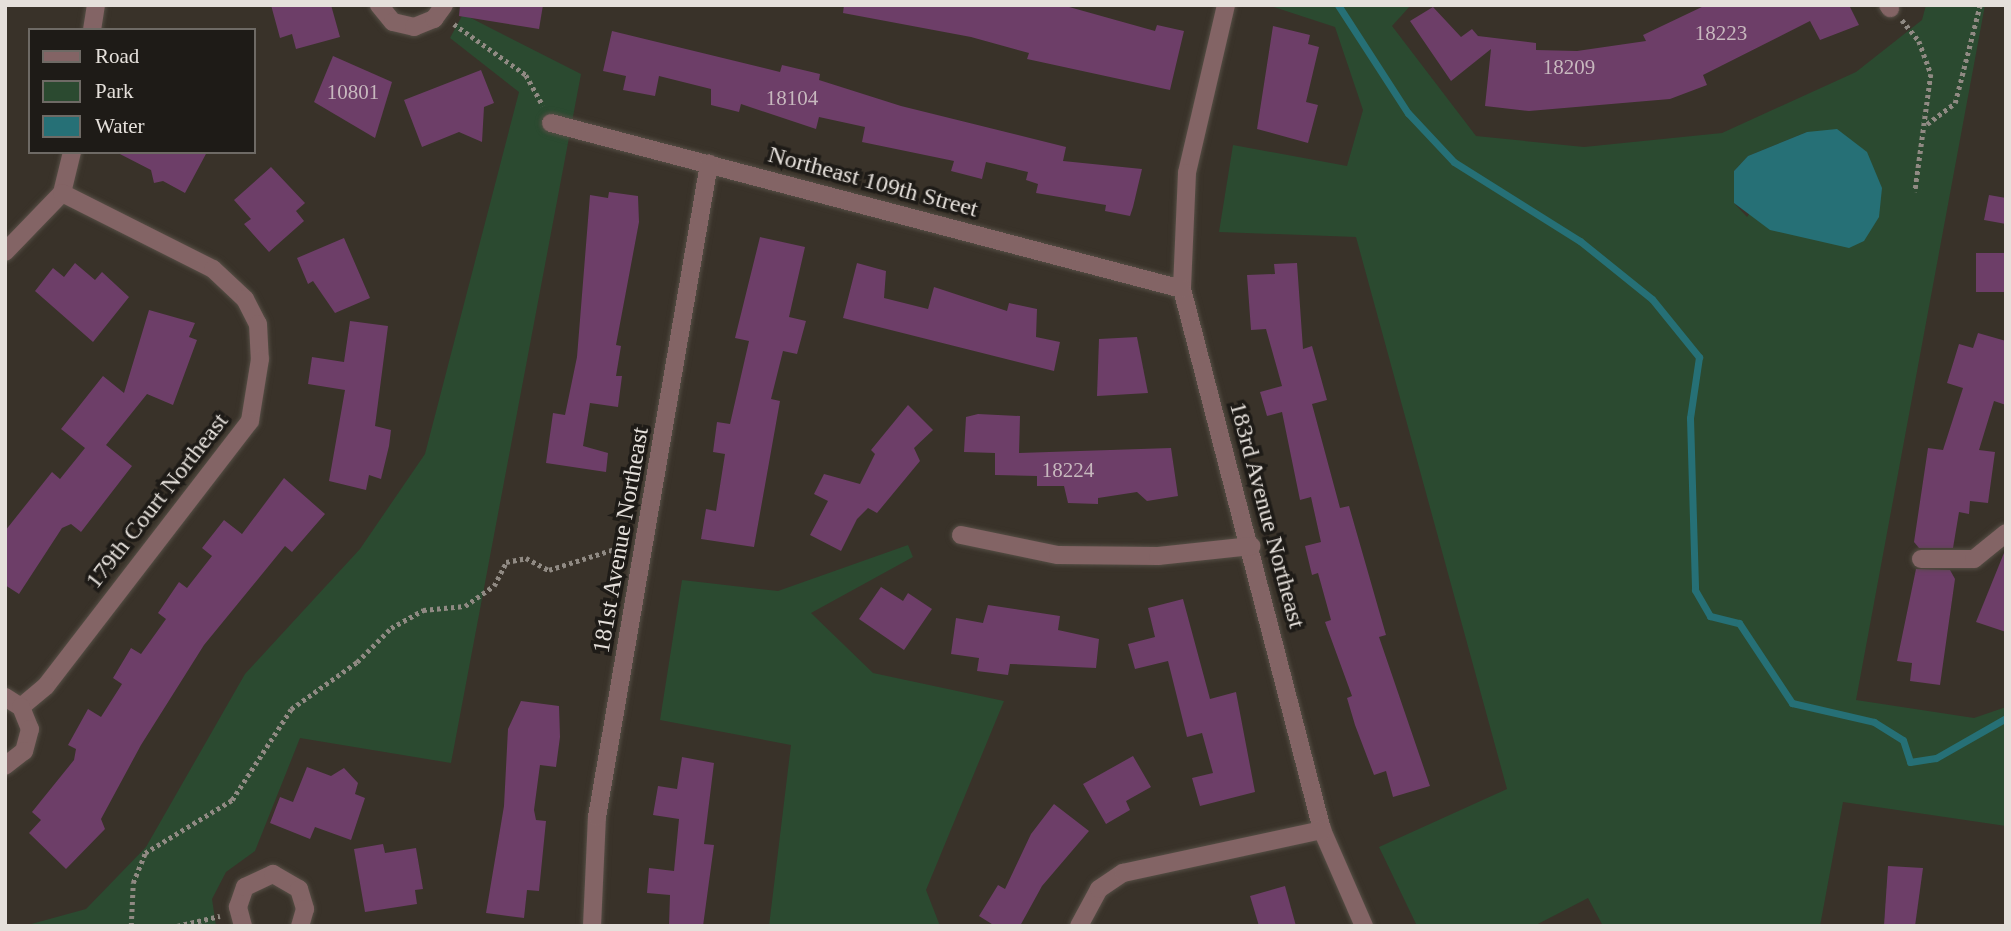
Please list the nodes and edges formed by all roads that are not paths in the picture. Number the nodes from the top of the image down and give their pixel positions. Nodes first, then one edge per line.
1 (96, 5) edge
2 (379, 5) edge
3 (1226, 5) edge
4 (441, 9) edge
5 (92, 28) edge
6 (551, 122) dead end
7 (72, 154) edge
8 (709, 164) junction
9 (62, 194) junction
10 (5, 252) edge
11 (1182, 289) junction
12 (2006, 533) edge
13 (961, 535) dead end
14 (1251, 546) junction
15 (1921, 559) dead end
16 (5, 697) edge
17 (21, 707) junction
18 (5, 766) edge
19 (1322, 831) junction
20 (241, 919) edge
21 (300, 926) edge
22 (592, 926) edge
23 (1079, 926) edge
24 (1364, 926) edge

1 - 5 street
2 - 4 street
3 - 11 street, 183rd Avenue Northeast
6 - 8 street, Northeast 109th Street
7 - 9 street
8 - 11 street, Northeast 109th Street
8 - 22 street, 181st Avenue Northeast
9 - 10 street
9 - 17 street, 179th Court Northeast
11 - 14 street, 183rd Avenue Northeast
12 - 15 street
13 - 14 street
14 - 19 street, 183rd Avenue Northeast
16 - 17 street
17 - 18 street
19 - 23 street
19 - 24 street, 183rd Avenue Northeast
20 - 21 street

